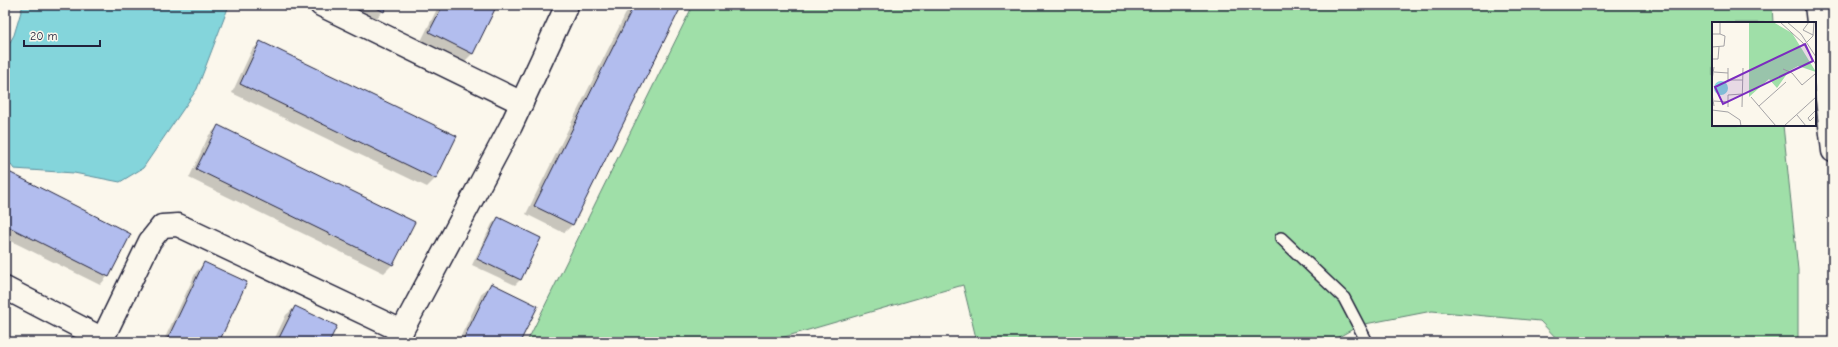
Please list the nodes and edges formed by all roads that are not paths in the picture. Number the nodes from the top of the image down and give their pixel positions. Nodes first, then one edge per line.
1 (321, 5) edge
2 (567, 5) edge
3 (1816, 5) edge
4 (522, 103) junction
5 (1833, 151) edge
6 (1281, 238) dead end
7 (5, 288) edge
8 (399, 336) edge
9 (102, 340) edge
10 (1367, 342) edge

1 - 4 street
2 - 4 street
3 - 5 street
4 - 8 street
6 - 10 lane
7 - 9 street
8 - 9 street

